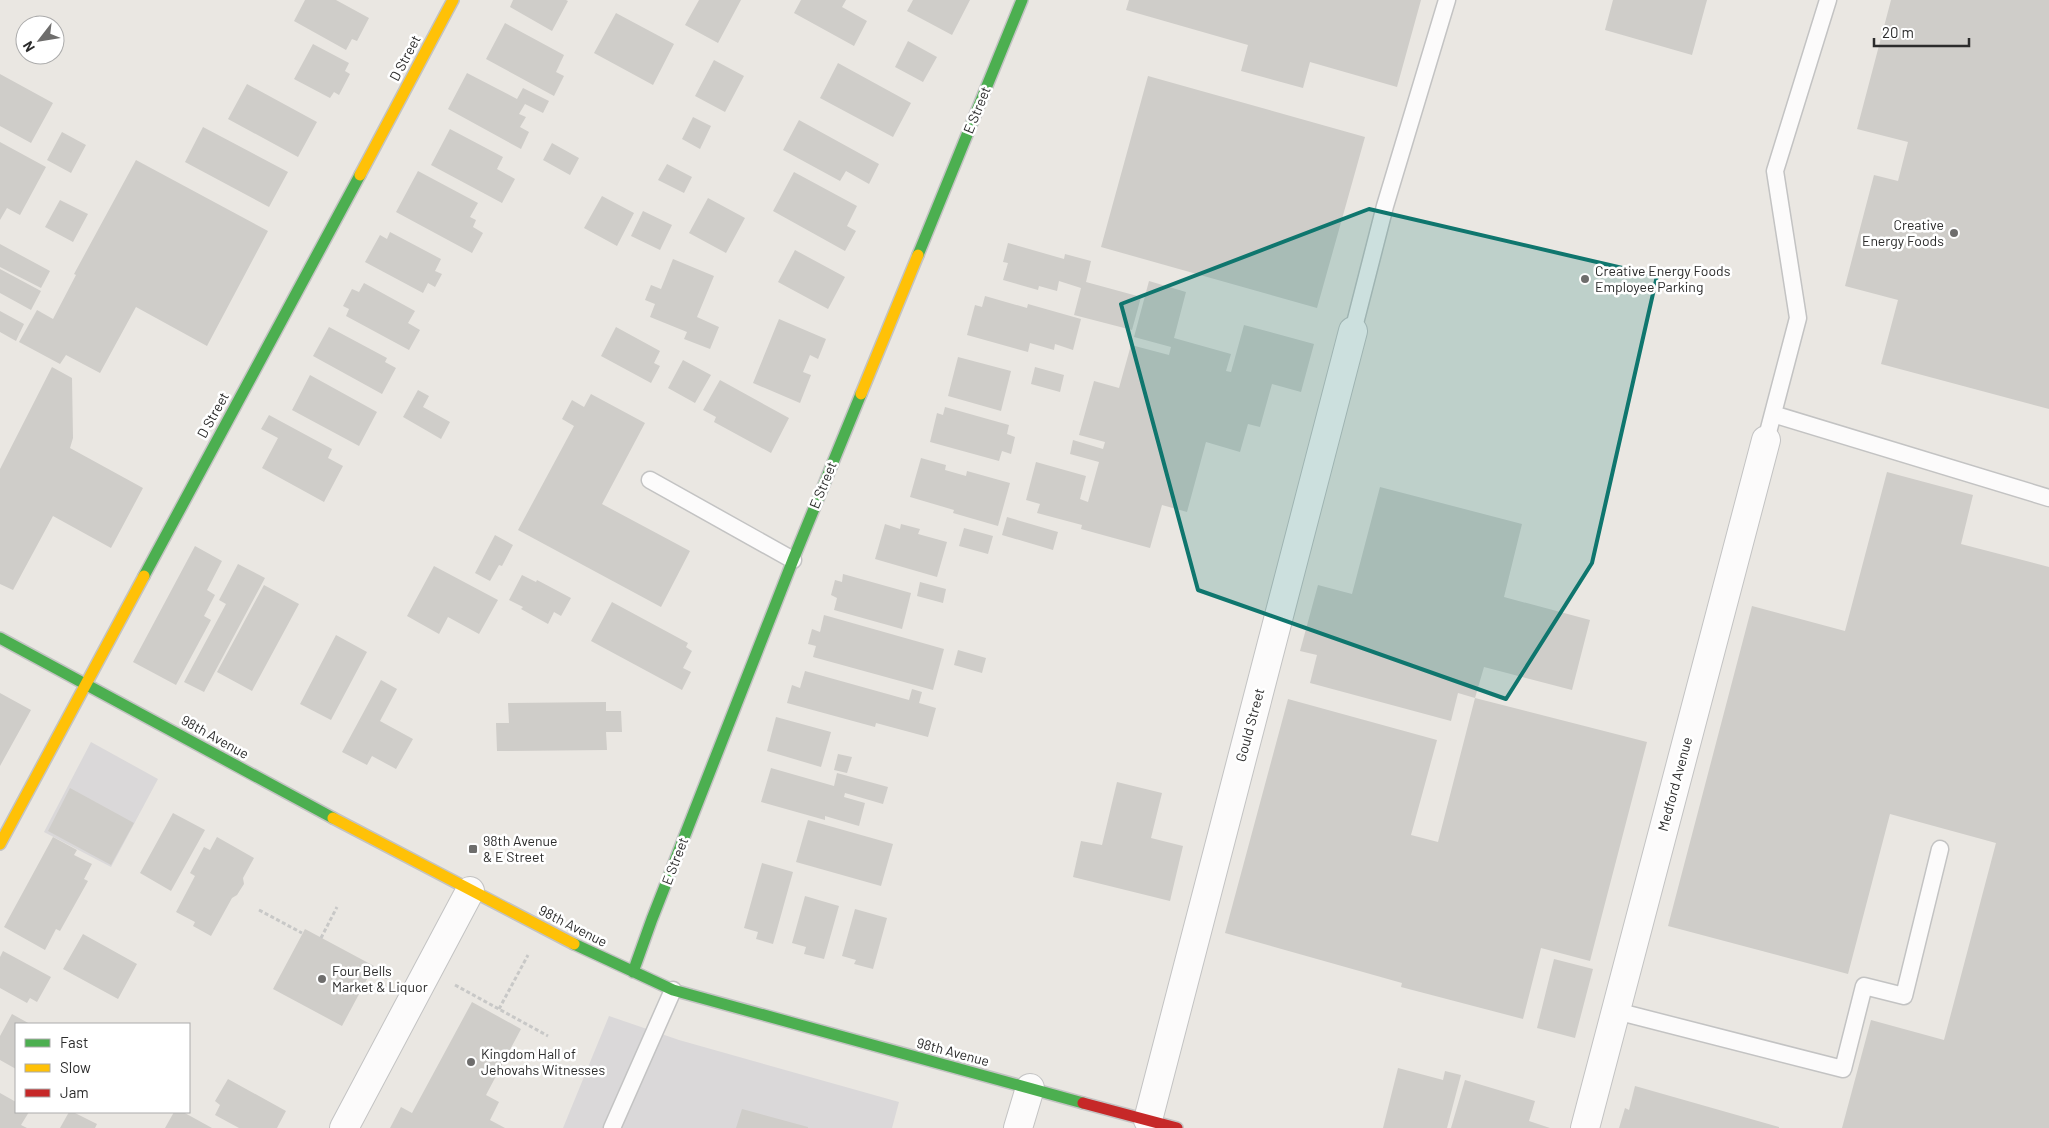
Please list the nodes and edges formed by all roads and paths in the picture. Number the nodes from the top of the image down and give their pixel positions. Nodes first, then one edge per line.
1 (453, 0) edge
2 (1022, 0) edge
3 (1447, 0) edge
4 (1828, 0) edge
5 (1353, 331) joint
6 (1773, 414) junction
7 (1766, 440) joint
8 (650, 480) dead end
9 (2049, 498) edge
10 (793, 560) junction
11 (0, 638) edge
12 (86, 684) junction
13 (0, 844) edge
14 (1940, 849) dead end
15 (470, 891) junction
16 (337, 907) dead end
17 (259, 910) dead end
18 (543, 928) junction
19 (302, 933) dead end
20 (321, 938) dead end
21 (427, 970) junction
22 (633, 972) junction
23 (673, 990) junction
24 (499, 1009) junction
25 (1616, 1012) junction
26 (548, 1036) dead end
27 (1030, 1088) junction
28 (1148, 1120) junction
29 (344, 1128) edge
30 (612, 1128) edge
31 (1018, 1128) edge
32 (1177, 1128) edge
33 (1585, 1128) edge

1 - 12 street, D Street
2 - 10 street, E Street
3 - 5 lane
4 - 6 lane
5 - 28 street, Gould Street
6 - 7 lane
6 - 9 lane
7 - 25 street, Medford Avenue
8 - 10 lane
10 - 22 street, E Street
11 - 12 street, 98th Avenue
12 - 13 street, D Street
12 - 15 street, 98th Avenue
14 - 25 lane
15 - 18 street, 98th Avenue
15 - 21 street
16 - 20 path
17 - 19 path
18 - 22 street, 98th Avenue
18 - 24 path
21 - 24 path
21 - 29 street
22 - 23 street, 98th Avenue
23 - 27 street, 98th Avenue
23 - 30 lane
24 - 26 path
25 - 33 street, Medford Avenue
27 - 28 street, 98th Avenue
27 - 31 street
28 - 32 street, 98th Avenue

